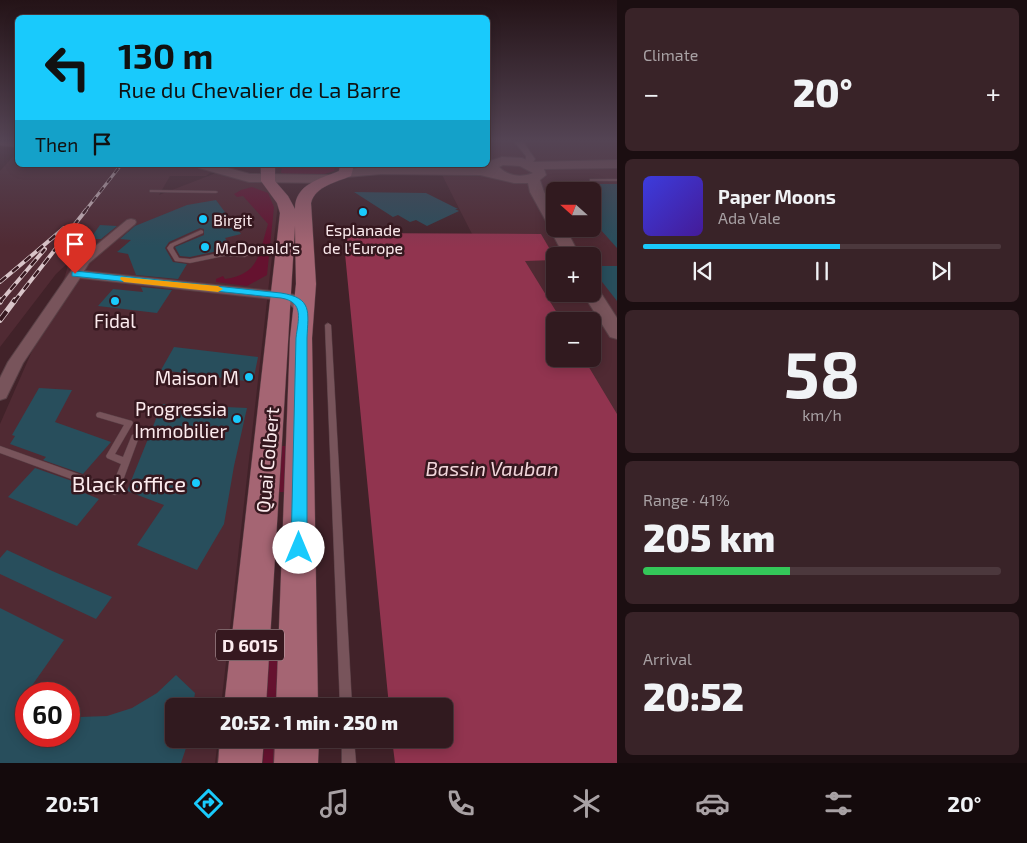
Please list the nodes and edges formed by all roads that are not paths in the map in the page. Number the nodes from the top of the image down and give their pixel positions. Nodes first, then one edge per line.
1 (269, 176) edge
2 (334, 176) edge
3 (511, 176) edge
4 (520, 176) edge
5 (534, 176) edge
6 (515, 178) junction
7 (592, 180) dead end
8 (617, 180) edge
9 (152, 190) dead end
10 (216, 192) dead end
11 (537, 192) junction
12 (546, 208) edge
13 (131, 222) dead end
14 (201, 232) dead end
15 (244, 255) dead end
16 (75, 274) junction
17 (297, 297) junction
18 (597, 302) edge
19 (328, 325) dead end
20 (617, 333) edge
21 (0, 394) edge
22 (100, 415) dead end
23 (136, 437) dead end
24 (0, 449) edge
25 (126, 462) junction
26 (246, 698) edge
27 (297, 698) edge
28 (346, 698) edge
29 (241, 748) edge
30 (297, 748) edge
31 (348, 748) edge
32 (240, 763) edge
33 (296, 763) edge
34 (349, 763) edge

1 - 17 main road, Quai Colbert / D 6015
2 - 17 main road, Quai Colbert / D 6015
3 - 6 main road
4 - 6 main road
5 - 11 main road
6 - 11 main road
7 - 8 lane
9 - 10 lane
11 - 12 main road
13 - 16 street
14 - 15 lane
16 - 17 street
16 - 21 street
17 - 26 main road, Quai Colbert / D 6015
17 - 27 main road, Quai Colbert / D 6015
18 - 20 main road
19 - 28 lane
22 - 25 lane
23 - 25 lane
24 - 25 lane
29 - 32 main road
30 - 33 main road
31 - 34 lane

